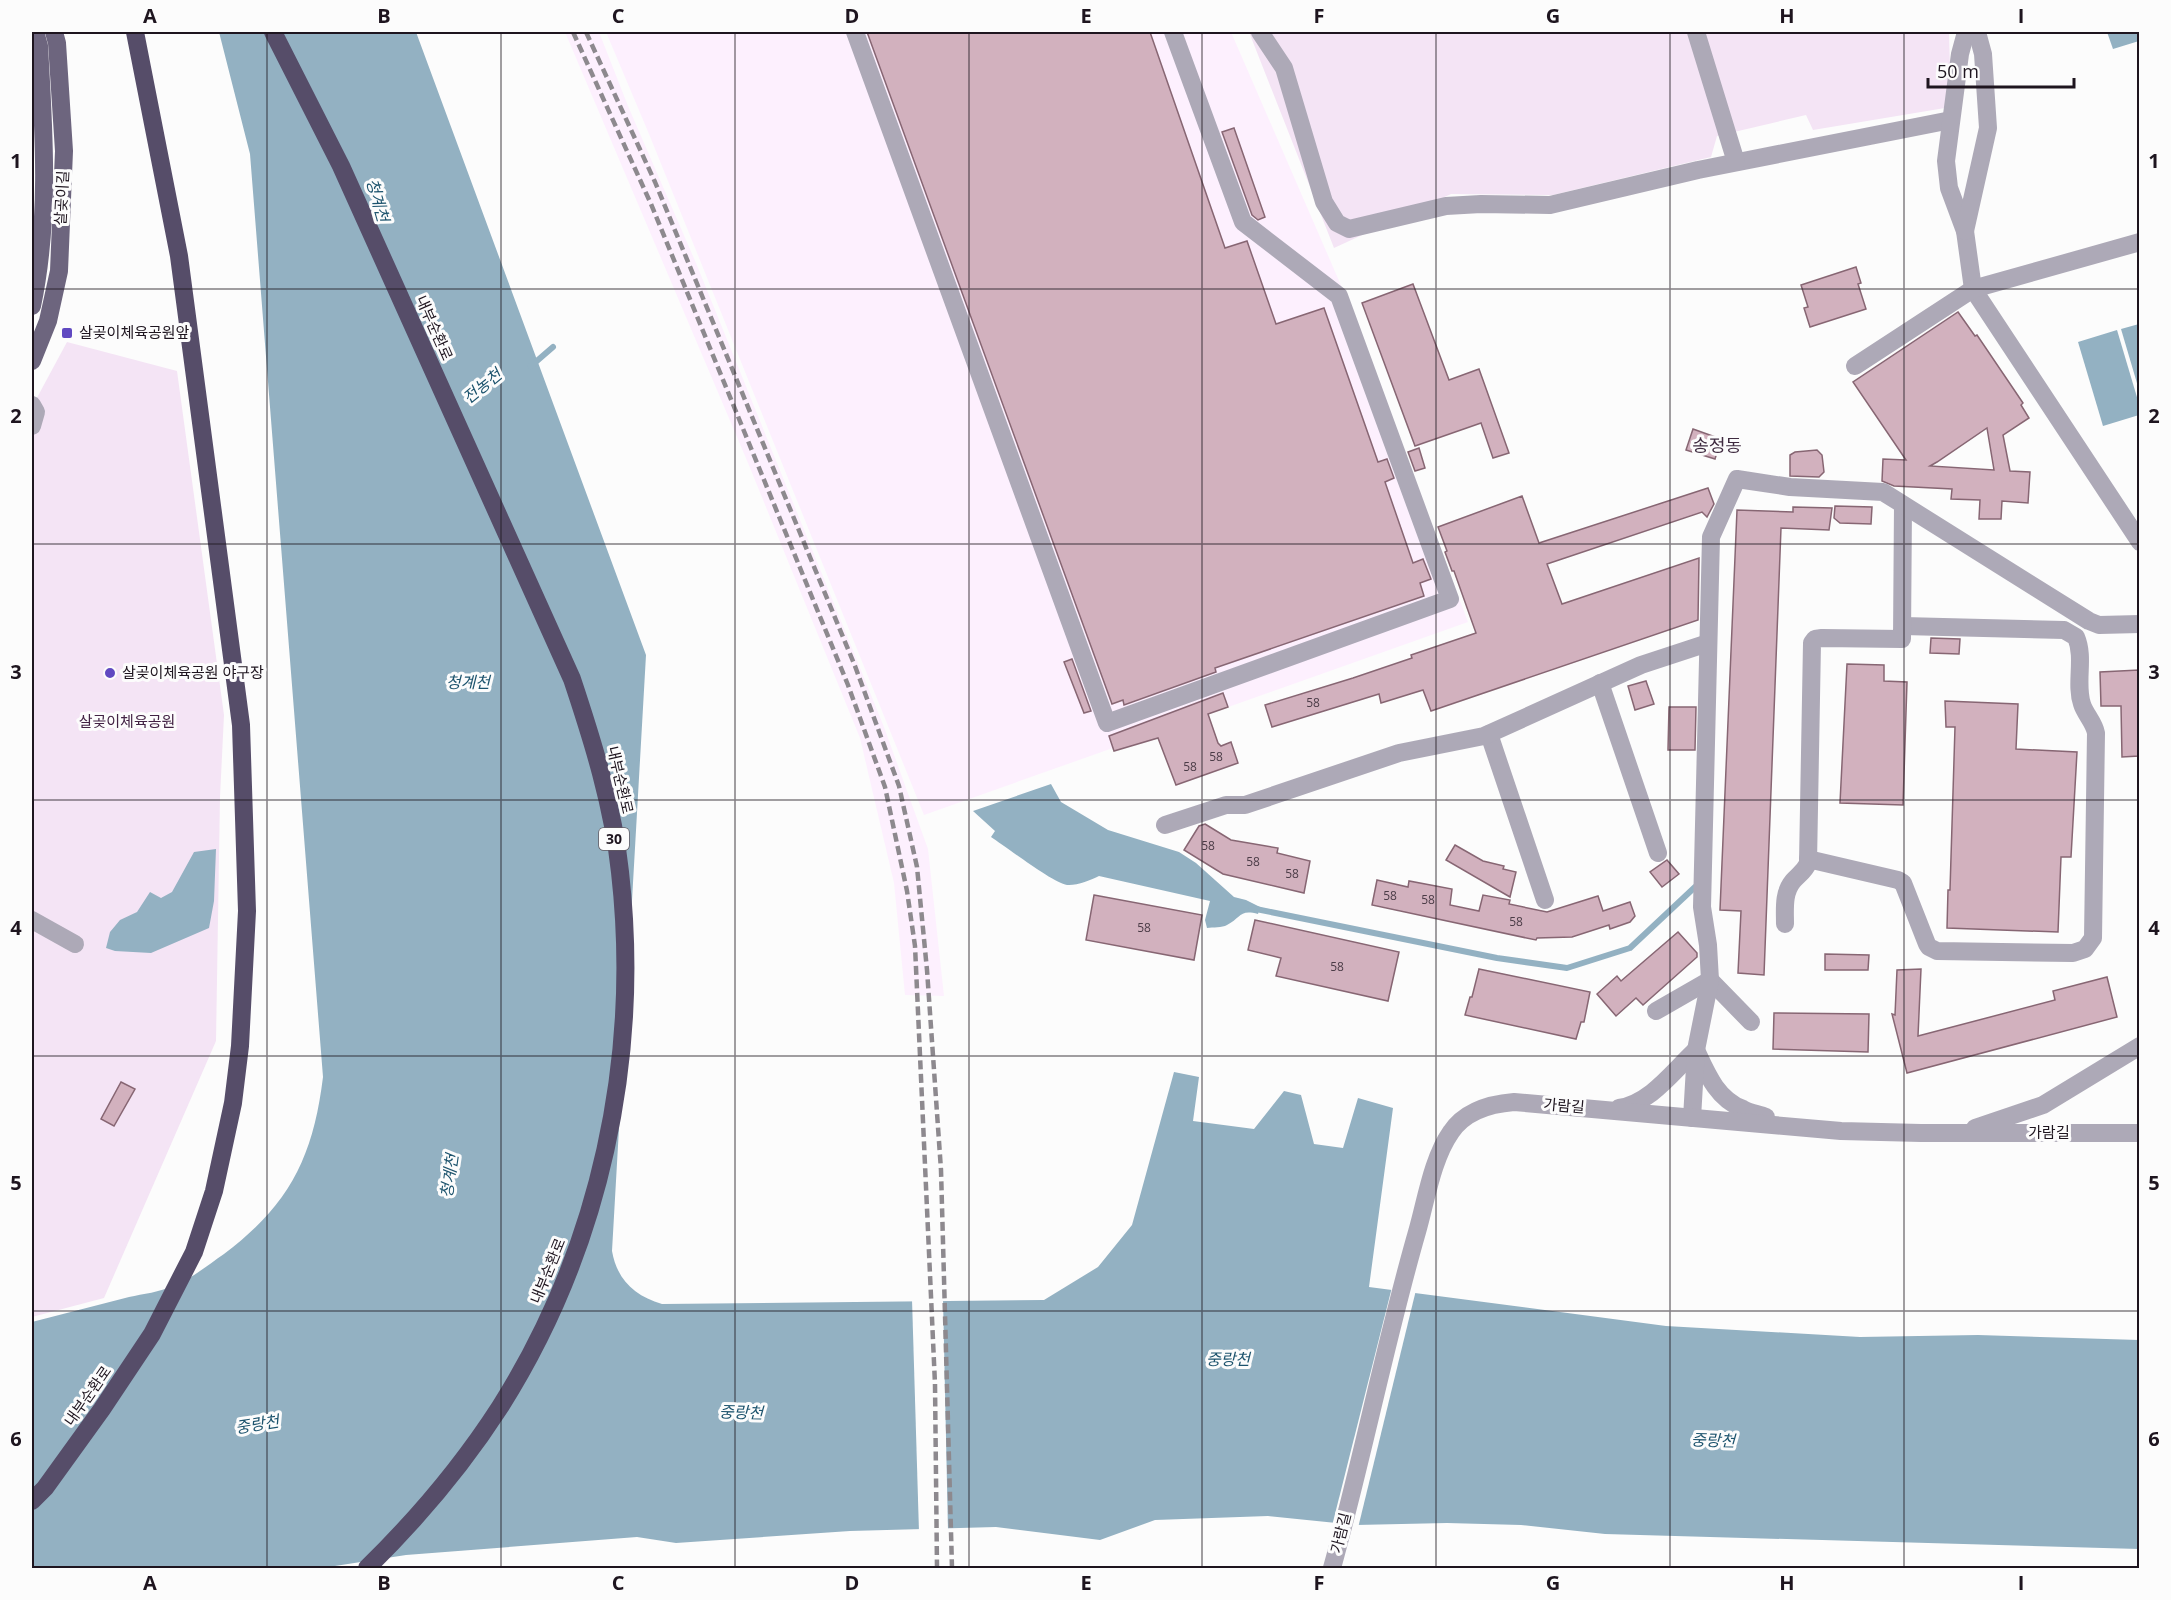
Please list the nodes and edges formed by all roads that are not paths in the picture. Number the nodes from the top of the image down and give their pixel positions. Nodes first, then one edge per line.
1 (35, 32) edge
2 (54, 32) edge
3 (135, 32) edge
4 (273, 32) edge
5 (855, 32) edge
6 (1173, 32) edge
7 (1260, 32) edge
8 (1695, 32) edge
9 (1966, 32) edge
10 (1977, 32) edge
11 (1952, 120) junction
12 (1736, 162) junction
13 (1965, 231) junction
14 (2139, 242) edge
15 (1973, 289) junction
16 (32, 306) edge
17 (32, 361) edge
18 (1855, 366) dead end
19 (32, 405) edge
20 (32, 426) edge
21 (1904, 505) junction
22 (2139, 542) edge
23 (2139, 624) edge
24 (1903, 626) junction
25 (1708, 643) junction
26 (1600, 683) junction
27 (1489, 734) junction
28 (1165, 825) dead end
29 (1658, 853) dead end
30 (1808, 859) junction
31 (1545, 900) dead end
32 (32, 920) edge
33 (1785, 924) dead end
34 (75, 944) dead end
35 (1710, 980) junction
36 (1656, 1011) dead end
37 (1751, 1022) dead end
38 (2139, 1046) edge
39 (1696, 1050) junction
40 (1608, 1110) junction
41 (1692, 1118) junction
42 (1780, 1126) junction
43 (2139, 1132) edge
44 (1959, 1133) junction
45 (32, 1501) edge
46 (1334, 1560) edge
47 (367, 1569) edge

1 - 16 main road, 살곶이길
2 - 17 main road, 살곶이길
3 - 45 highway, 내부순환로
4 - 47 highway, 내부순환로 / 30
5 - 6 street
7 - 12 street
8 - 12 street
9 - 11 street
10 - 13 street
11 - 12 street
11 - 13 street
13 - 15 street
14 - 15 street
15 - 18 street
15 - 22 street
19 - 20 street
21 - 23 street
21 - 24 street
21 - 25 street
24 - 30 street
24 - 30 street
25 - 26 street
25 - 35 street
26 - 27 street
26 - 29 street
27 - 28 street
27 - 31 street
30 - 33 street
32 - 34 street
35 - 36 street
35 - 37 street
35 - 39 street
38 - 44 street
39 - 40 street
39 - 41 street
39 - 42 street
40 - 41 street, 가람길
40 - 46 street, 가람길
41 - 42 street, 가람길
42 - 44 street, 가람길
43 - 44 street, 가람길

